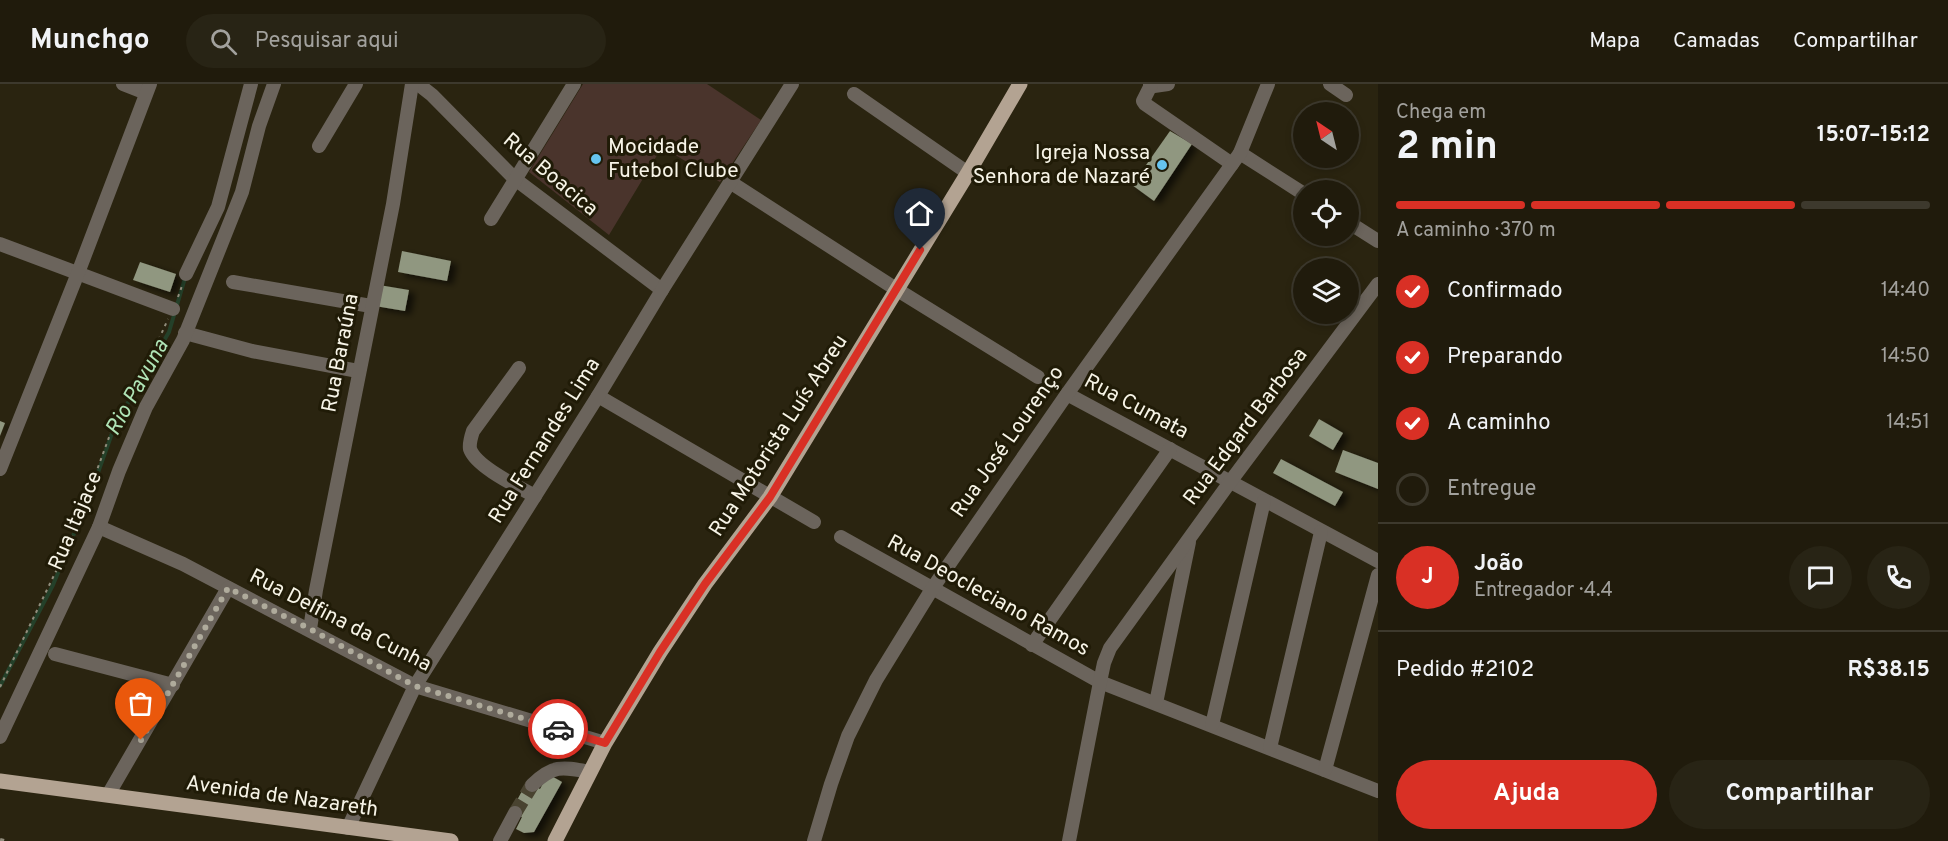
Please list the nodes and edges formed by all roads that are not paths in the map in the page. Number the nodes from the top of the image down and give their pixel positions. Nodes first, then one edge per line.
1 (123, 84) edge
2 (251, 84) edge
3 (274, 84) edge
4 (356, 84) edge
5 (412, 84) edge
6 (418, 84) edge
7 (574, 84) edge
8 (792, 84) edge
9 (1020, 84) edge
10 (1150, 84) edge
11 (1168, 84) edge
12 (1268, 84) edge
13 (1330, 84) edge
14 (148, 88) edge
15 (854, 94) dead end
16 (1346, 95) dead end
17 (319, 146) dead end
18 (1236, 159) junction
19 (968, 172) junction
20 (515, 179) junction
21 (730, 182) junction
22 (1293, 188) edge
23 (491, 219) dead end
24 (1359, 229) edge
25 (1378, 241) edge
26 (0, 244) edge
27 (78, 273) junction
28 (186, 274) road end
29 (233, 282) dead end
30 (1378, 284) edge
31 (662, 290) junction
32 (896, 290) junction
33 (371, 306) junction
34 (173, 309) road end
35 (186, 333) junction
36 (519, 368) dead end
37 (358, 371) junction
38 (1038, 377) dead end
39 (1067, 394) junction
40 (598, 396) junction
41 (1170, 448) junction
42 (3, 453) edge
43 (0, 469) edge
44 (1230, 482) junction
45 (535, 496) junction
46 (770, 497) junction
47 (1264, 501) junction
48 (814, 522) dead end
49 (99, 527) junction
50 (1321, 532) junction
51 (842, 537) dead end
52 (1190, 537) junction
53 (1378, 561) edge
54 (1378, 575) edge
55 (228, 588) junction
56 (932, 589) junction
57 (310, 629) junction
58 (1032, 645) junction
59 (55, 654) dead end
60 (1100, 682) junction
61 (172, 685) junction
62 (415, 686) junction
63 (1156, 703) junction
64 (1212, 725) junction
65 (0, 737) edge
66 (605, 743) junction
67 (1270, 748) junction
68 (1324, 770) junction
69 (590, 772) junction
70 (0, 781) edge
71 (532, 785) tunnel mouth
72 (1378, 790) edge
73 (108, 795) junction
74 (515, 813) tunnel mouth
75 (348, 828) junction
76 (451, 841) edge
77 (500, 841) edge
78 (555, 841) edge
79 (814, 841) edge
80 (1069, 841) edge

1 - 14 street
2 - 28 street
3 - 35 street, Rua Itajace
4 - 17 street
5 - 33 street, Rua Baraúna
6 - 20 street, Rua Boacica
7 - 20 street
8 - 21 street, Rua Fernandes Lima
9 - 19 main road, Rua Motorista Luís Abreu
10 - 11 street
10 - 18 street
12 - 18 street, Rua José Lourenço
13 - 16 street
14 - 27 street
15 - 19 street
18 - 22 street
18 - 39 street, Rua José Lourenço
19 - 32 main road, Rua Motorista Luís Abreu
20 - 23 street
20 - 31 street, Rua Boacica
21 - 31 street, Rua Fernandes Lima
21 - 32 street
24 - 25 street
26 - 27 street
27 - 34 street
27 - 42 street
29 - 33 street
30 - 44 street, Rua Edgard Barbosa
31 - 40 street, Rua Fernandes Lima
32 - 38 street
32 - 46 main road, Rua Motorista Luís Abreu
33 - 37 street, Rua Baraúna
35 - 37 street
35 - 49 street, Rua Itajace
36 - 45 street
37 - 57 street, Rua Baraúna
39 - 41 street, Rua Cumata
39 - 56 street, Rua José Lourenço
40 - 45 street, Rua Fernandes Lima
40 - 46 street
41 - 44 street, Rua Cumata
41 - 58 street
42 - 43 street
44 - 47 street, Rua Cumata
44 - 52 street, Rua Edgard Barbosa
45 - 62 street, Rua Fernandes Lima
46 - 48 street
46 - 66 main road, Rua Motorista Luís Abreu
47 - 50 street, Rua Cumata
47 - 64 street
49 - 55 street, Rua Delfina da Cunha
49 - 65 street, Rua Itajace
50 - 53 street, Rua Cumata
50 - 67 street
51 - 56 street, Rua Deocleciano Ramos
52 - 60 street, Rua Edgard Barbosa
52 - 63 street
54 - 68 street
55 - 57 street, Rua Delfina da Cunha
55 - 61 street
56 - 58 street, Rua Deocleciano Ramos
56 - 79 street, Rua José Lourenço
57 - 62 street, Rua Delfina da Cunha
58 - 60 street, Rua Deocleciano Ramos
59 - 61 street
60 - 63 street, Rua Deocleciano Ramos
60 - 80 street, Rua Edgard Barbosa
61 - 73 street
62 - 66 street, Rua Delfina da Cunha
62 - 75 street, Rua Fernandes Lima
63 - 64 street, Rua Deocleciano Ramos
64 - 67 street, Rua Deocleciano Ramos
66 - 69 main road, Rua Motorista Luís Abreu
67 - 68 street, Rua Deocleciano Ramos
68 - 72 street, Rua Deocleciano Ramos
69 - 71 street
69 - 78 main road, Rua Motorista Luís Abreu
70 - 73 main road, Avenida de Nazareth
73 - 75 main road, Avenida de Nazareth
74 - 77 street
75 - 76 main road, Avenida de Nazareth

